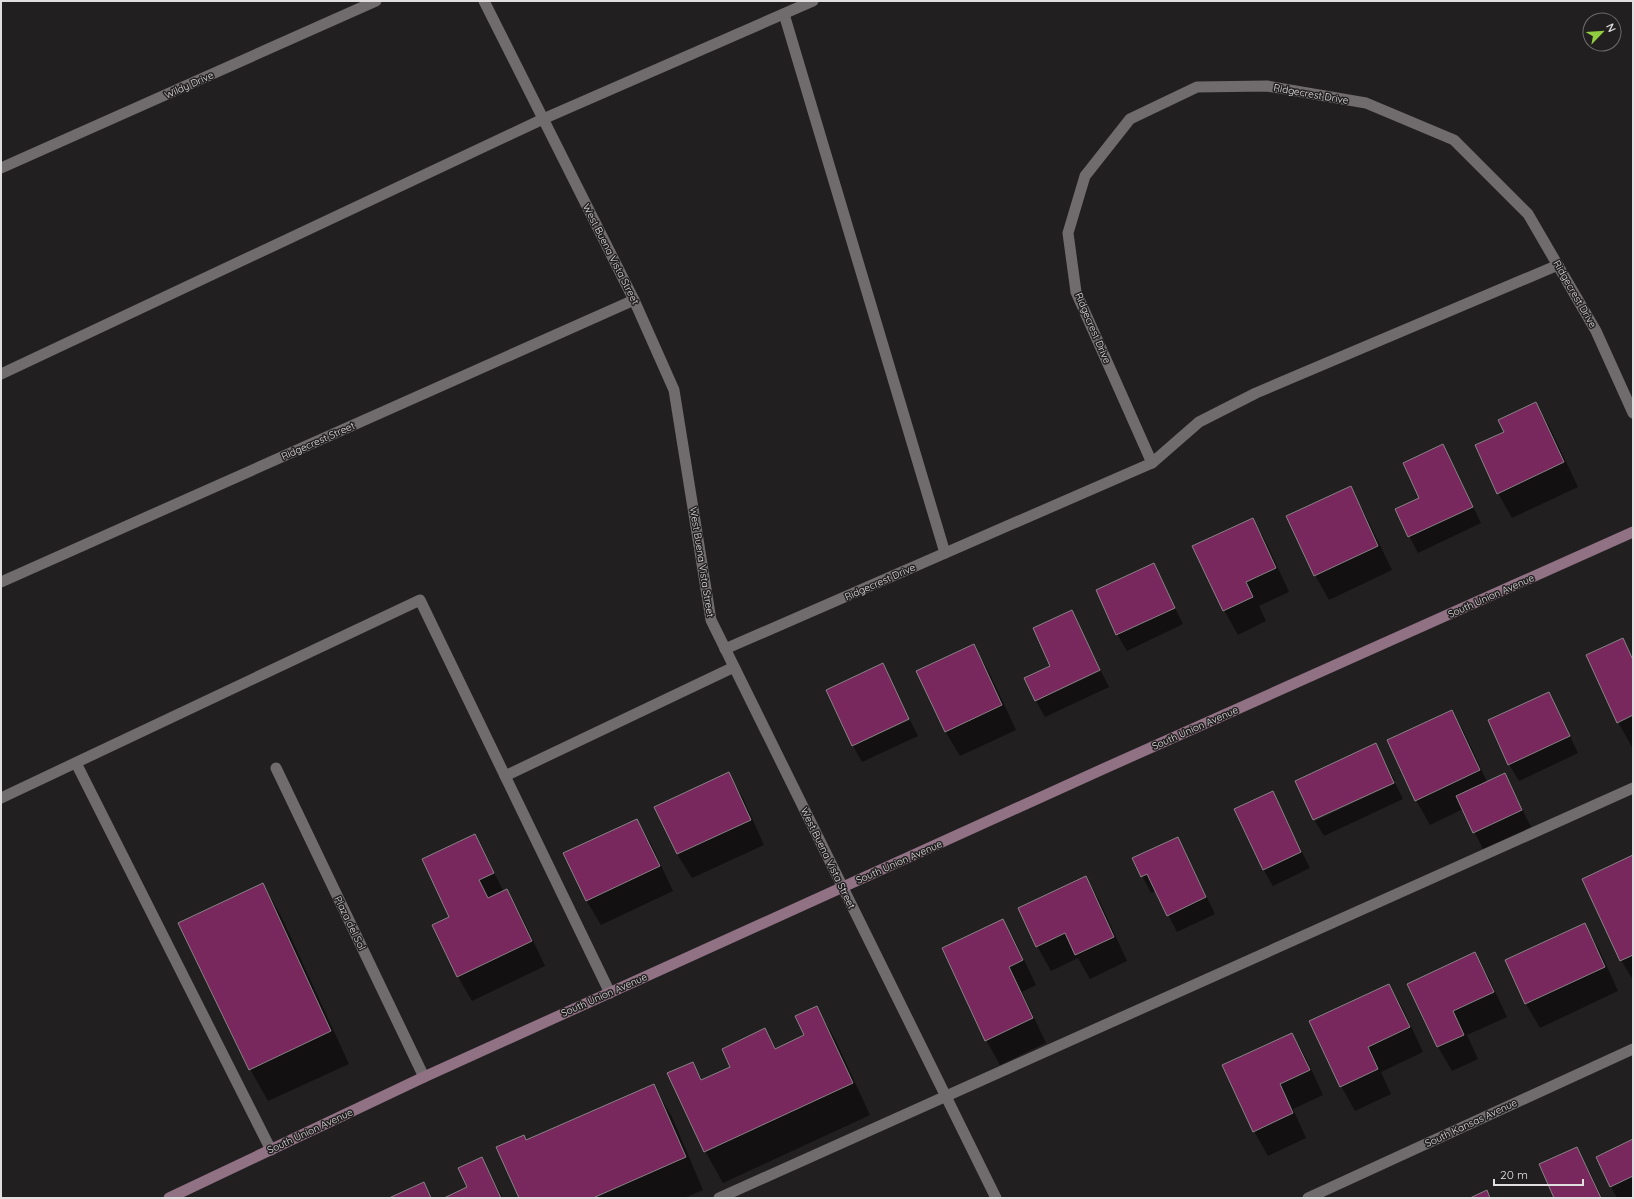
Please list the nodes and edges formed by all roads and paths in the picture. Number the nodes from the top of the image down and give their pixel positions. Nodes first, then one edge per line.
1 (376, 1) edge
2 (484, 1) edge
3 (813, 1) edge
4 (784, 14) junction
5 (543, 119) junction
6 (1, 168) edge
7 (1558, 265) junction
8 (634, 300) junction
9 (1, 374) edge
10 (1633, 413) edge
11 (1152, 463) junction
12 (1633, 532) edge
13 (945, 553) junction
14 (1, 582) edge
15 (726, 649) junction
16 (734, 667) junction
17 (76, 763) junction
18 (276, 768) dead end
19 (505, 776) junction
20 (1633, 788) edge
21 (1, 798) edge
22 (843, 887) junction
23 (610, 993) junction
24 (1633, 1049) edge
25 (424, 1077) junction
26 (946, 1097) junction
27 (271, 1150) junction
28 (169, 1198) edge
29 (719, 1198) edge
30 (996, 1198) edge
31 (1308, 1198) edge

1 - 6 street, Wildy Drive
2 - 5 street, West Buena Vista Street
3 - 4 street
4 - 5 street
4 - 13 street
5 - 8 street, West Buena Vista Street
5 - 9 street
7 - 10 street, Ridgecrest Drive
7 - 11 street
7 - 11 street, Ridgecrest Drive
8 - 14 street, Ridgecrest Street
8 - 15 street, West Buena Vista Street
11 - 13 street, Ridgecrest Drive
12 - 22 main road, South Union Avenue
13 - 15 street, Ridgecrest Drive
15 - 16 street, West Buena Vista Street
16 - 19 street
16 - 22 street, West Buena Vista Street
17 - 19 street
17 - 21 street
17 - 27 street
18 - 25 street, Plaza del Sol
19 - 23 street
20 - 26 street
22 - 23 main road, South Union Avenue
22 - 26 street, West Buena Vista Street
23 - 25 main road, South Union Avenue
24 - 31 street, South Kansas Avenue
25 - 27 main road, South Union Avenue
26 - 29 street
26 - 30 street, West Buena Vista Street
27 - 28 main road, South Union Avenue

